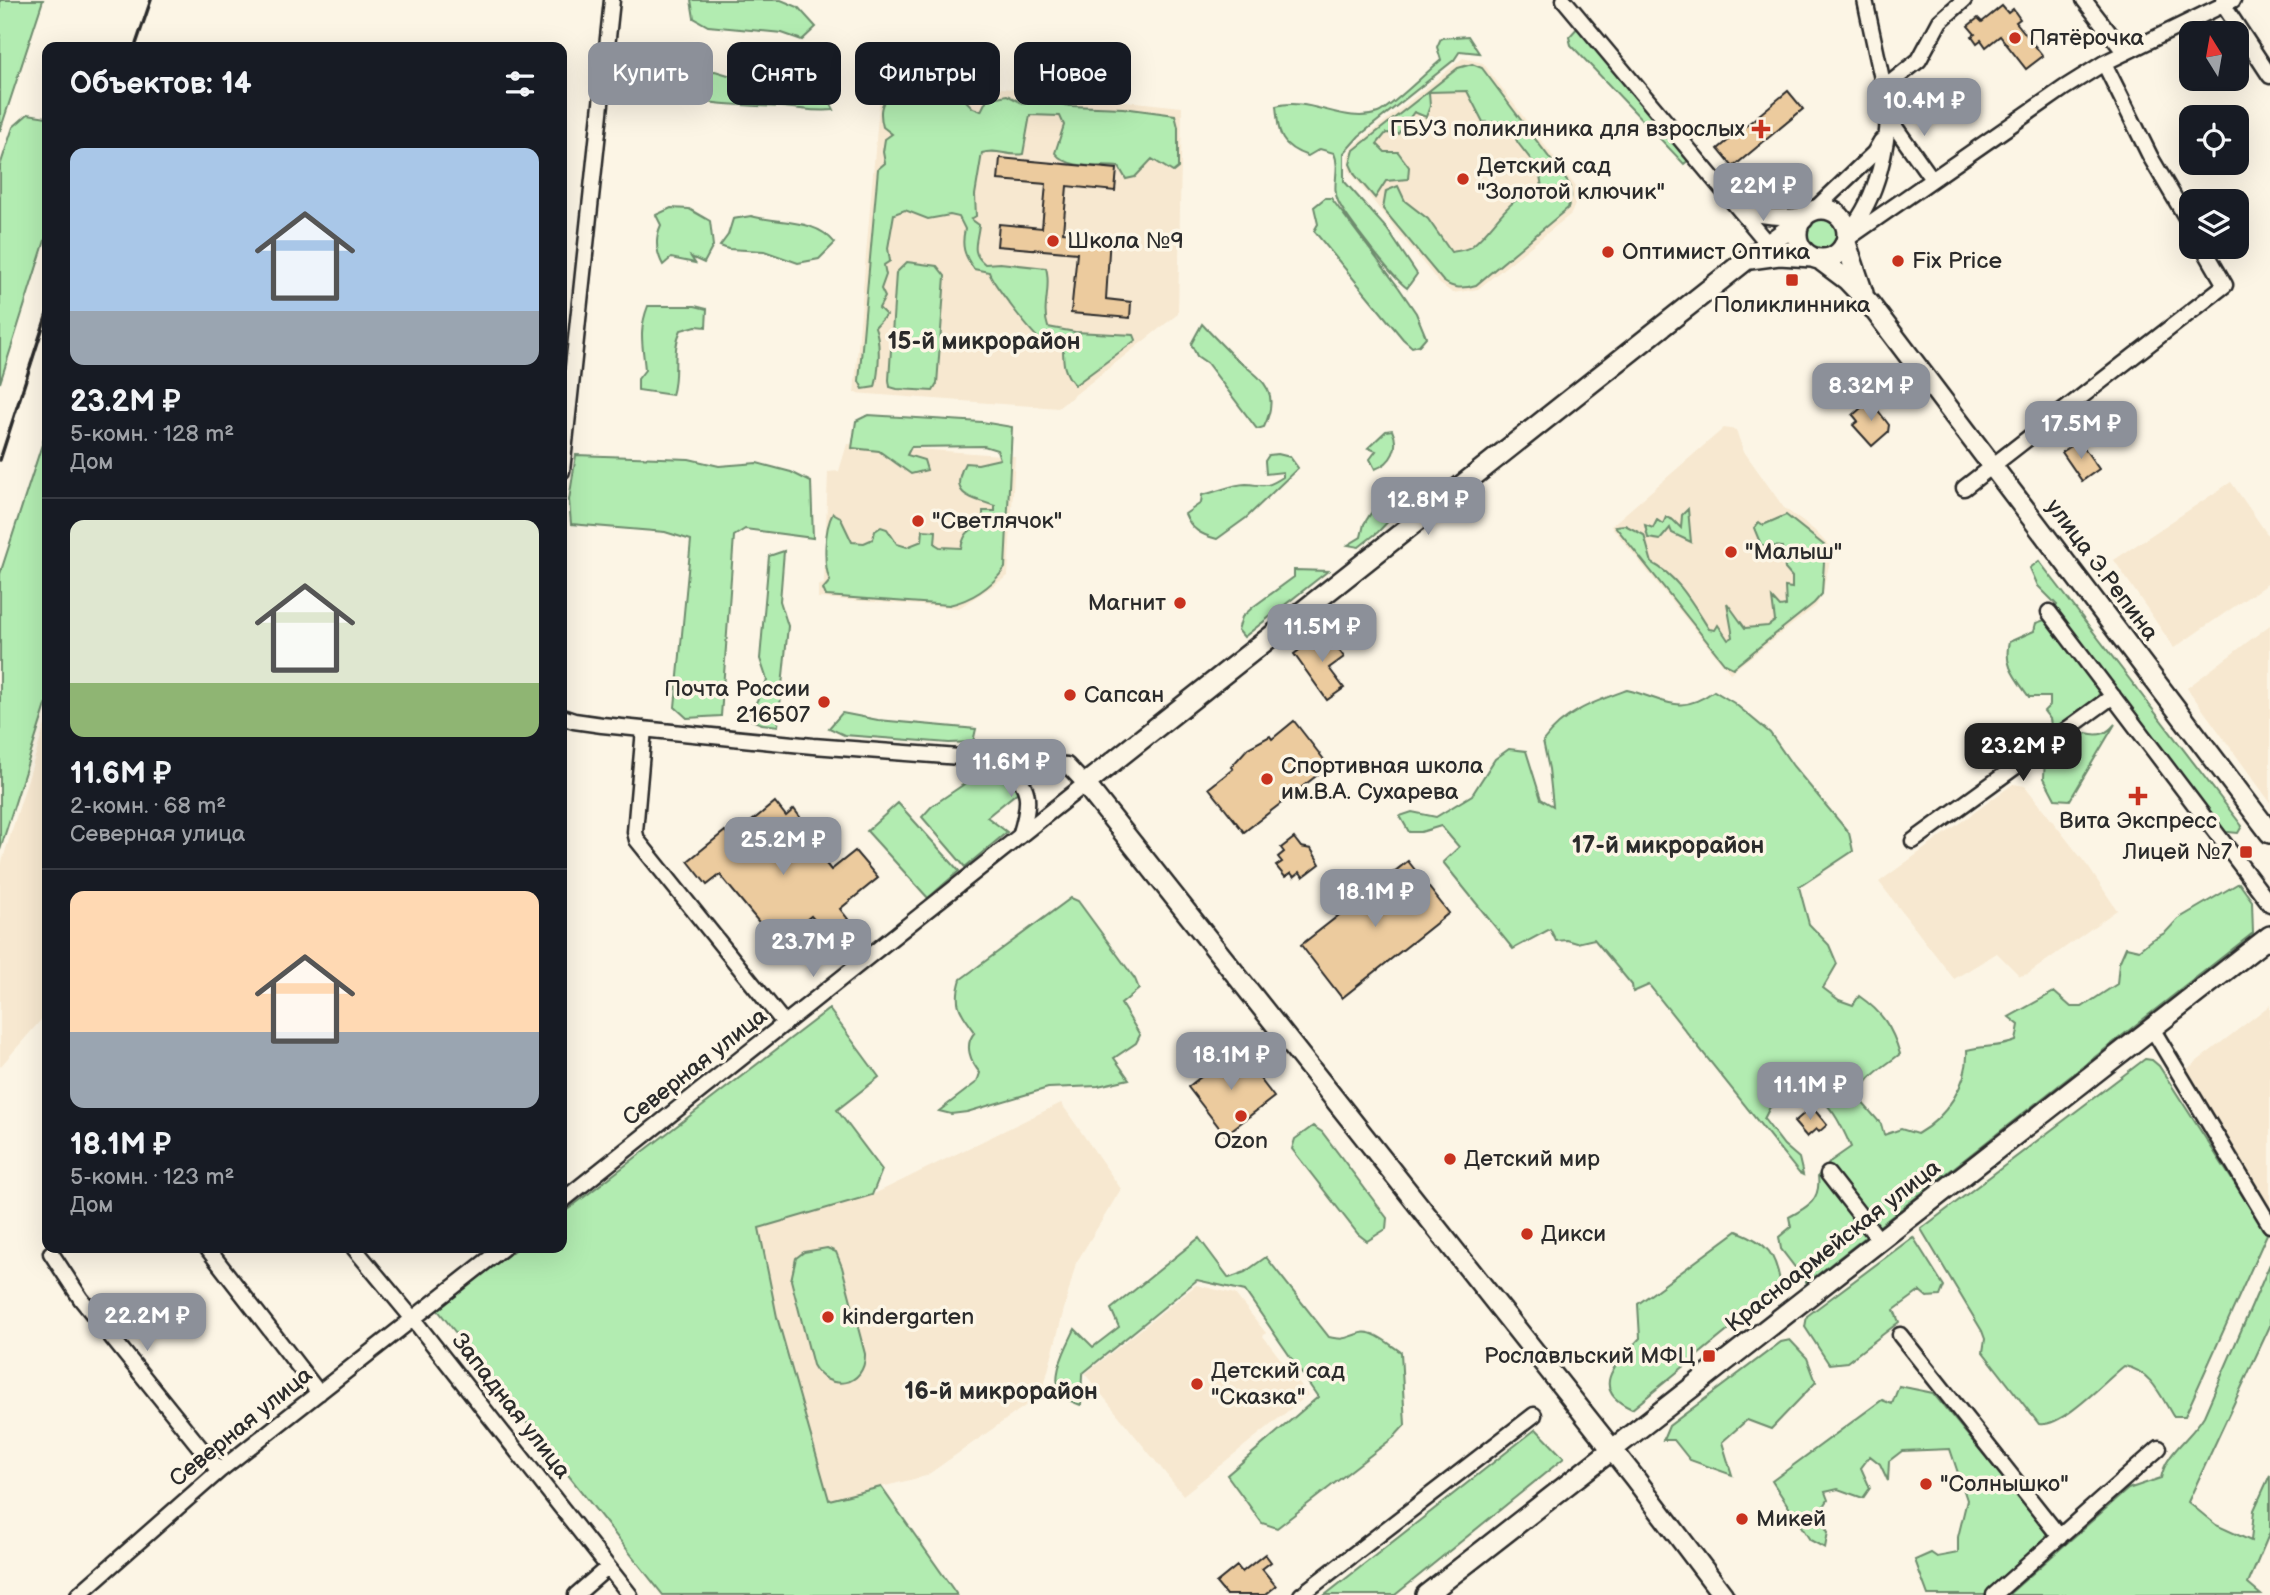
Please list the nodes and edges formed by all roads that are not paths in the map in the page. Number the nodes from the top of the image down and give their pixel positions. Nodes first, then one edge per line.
1 (612, 0) edge
2 (1564, 0) edge
3 (1866, 0) edge
4 (1964, 0) edge
5 (2084, 0) edge
6 (2227, 2) edge
7 (2124, 53) junction
8 (2104, 63) junction
9 (2270, 76) edge
10 (1884, 88) junction
11 (1887, 122) junction
12 (1931, 179) junction
13 (1734, 201) junction
14 (2179, 206) edge
15 (1807, 216) junction
16 (1847, 238) junction
17 (1768, 244) junction
18 (1815, 258) junction
19 (2210, 259) edge
20 (1746, 260) junction
21 (1869, 303) junction
22 (567, 424) edge
23 (1992, 466) junction
24 (1964, 488) dead end
25 (2049, 612) dead end
26 (2113, 696) junction
27 (567, 719) edge
28 (644, 729) junction
29 (999, 761) junction
30 (1085, 784) junction
31 (2270, 833) edge
32 (1020, 836) junction
33 (1913, 841) dead end
34 (2270, 904) edge
35 (2270, 936) edge
36 (785, 1024) junction
37 (2153, 1030) junction
38 (1828, 1174) dead end
39 (567, 1197) edge
40 (2270, 1225) edge
41 (1880, 1241) junction
42 (51, 1253) dead end
43 (210, 1253) edge
44 (358, 1253) edge
45 (497, 1253) edge
46 (413, 1318) junction
47 (1900, 1335) dead end
48 (319, 1393) junction
49 (1534, 1415) dead end
50 (2159, 1448) dead end
51 (1612, 1449) junction
52 (219, 1471) junction
53 (2060, 1537) junction
54 (608, 1567) junction
55 (78, 1595) edge
56 (576, 1595) edge
57 (630, 1595) edge
58 (1301, 1595) edge
59 (1426, 1595) edge
60 (1723, 1595) edge
61 (1994, 1595) edge

1 - 22 street
2 - 13 street
3 - 10 street
4 - 10 street
5 - 7 street
6 - 7 street
6 - 9 street
7 - 8 street
8 - 12 street
8 - 14 street
10 - 11 street
11 - 12 street
11 - 15 street
11 - 16 street
12 - 16 street
13 - 15 street
13 - 17 street
15 - 16 street
15 - 17 street
15 - 18 street
16 - 18 street
16 - 21 street, улица Э.Репина
17 - 20 street
18 - 20 street
18 - 21 street, улица Э.Репина
19 - 23 street
20 - 30 street
21 - 23 street, улица Э.Репина
23 - 24 street
23 - 31 street, улица Э.Репина
25 - 26 street
26 - 33 street
26 - 34 street
27 - 28 street
28 - 29 street
28 - 36 street
29 - 30 street
29 - 32 street
30 - 32 street, Северная улица
30 - 51 street
32 - 36 street, Северная улица
35 - 37 street, Красноармейская улица
36 - 39 street, Северная улица
37 - 40 street
37 - 41 street, Красноармейская улица
38 - 41 street
41 - 51 street, Красноармейская улица
42 - 52 street
43 - 48 street
44 - 46 street, Западная улица
45 - 46 street, Северная улица
46 - 48 street, Северная улица
46 - 54 street, Западная улица
47 - 53 street
48 - 52 street, Северная улица
49 - 58 street
50 - 53 street
51 - 59 street, Красноармейская улица
51 - 60 street
52 - 55 street, Северная улица
53 - 61 street
54 - 56 street
54 - 57 street, Западная улица

